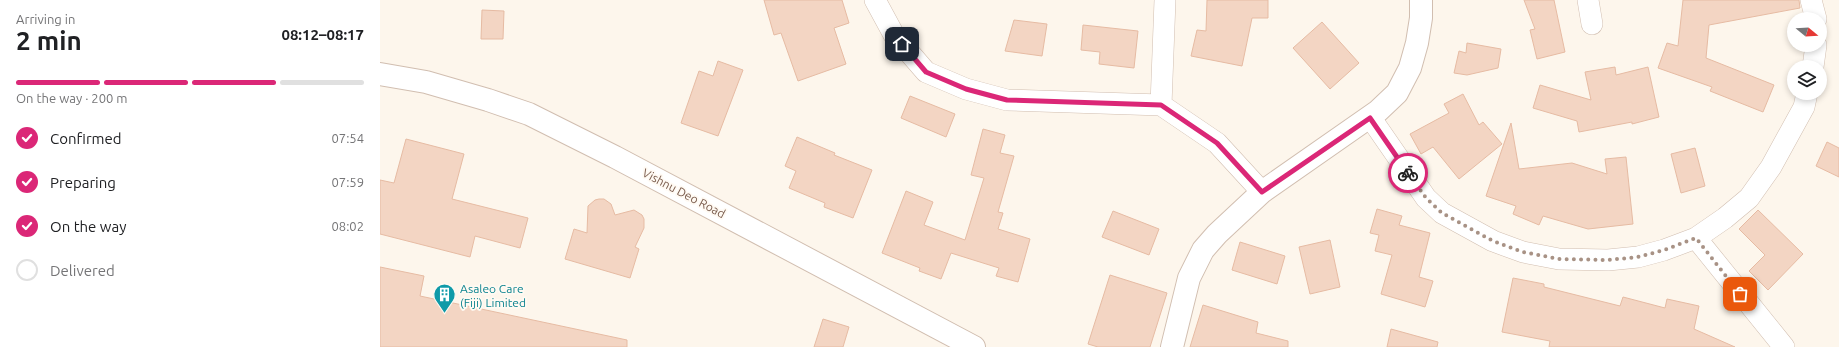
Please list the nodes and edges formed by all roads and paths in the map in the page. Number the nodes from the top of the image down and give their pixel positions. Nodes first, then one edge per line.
1 (875, 0) edge
2 (1165, 0) edge
3 (1421, 0) edge
4 (1588, 0) edge
5 (1811, 0) edge
6 (1814, 12) edge
7 (1592, 24) dead end
8 (380, 74) edge
9 (1806, 100) edge
10 (1161, 105) junction
11 (1370, 118) junction
12 (1262, 192) junction
13 (1696, 238) junction
14 (974, 347) edge
15 (1172, 347) edge
16 (1784, 347) edge

1 - 10 street
2 - 10 street
3 - 11 street
4 - 7 street
5 - 6 street
8 - 14 street, Vishnu Deo Road
9 - 13 street
10 - 12 street
11 - 12 street
11 - 13 street
12 - 15 street
13 - 16 street

